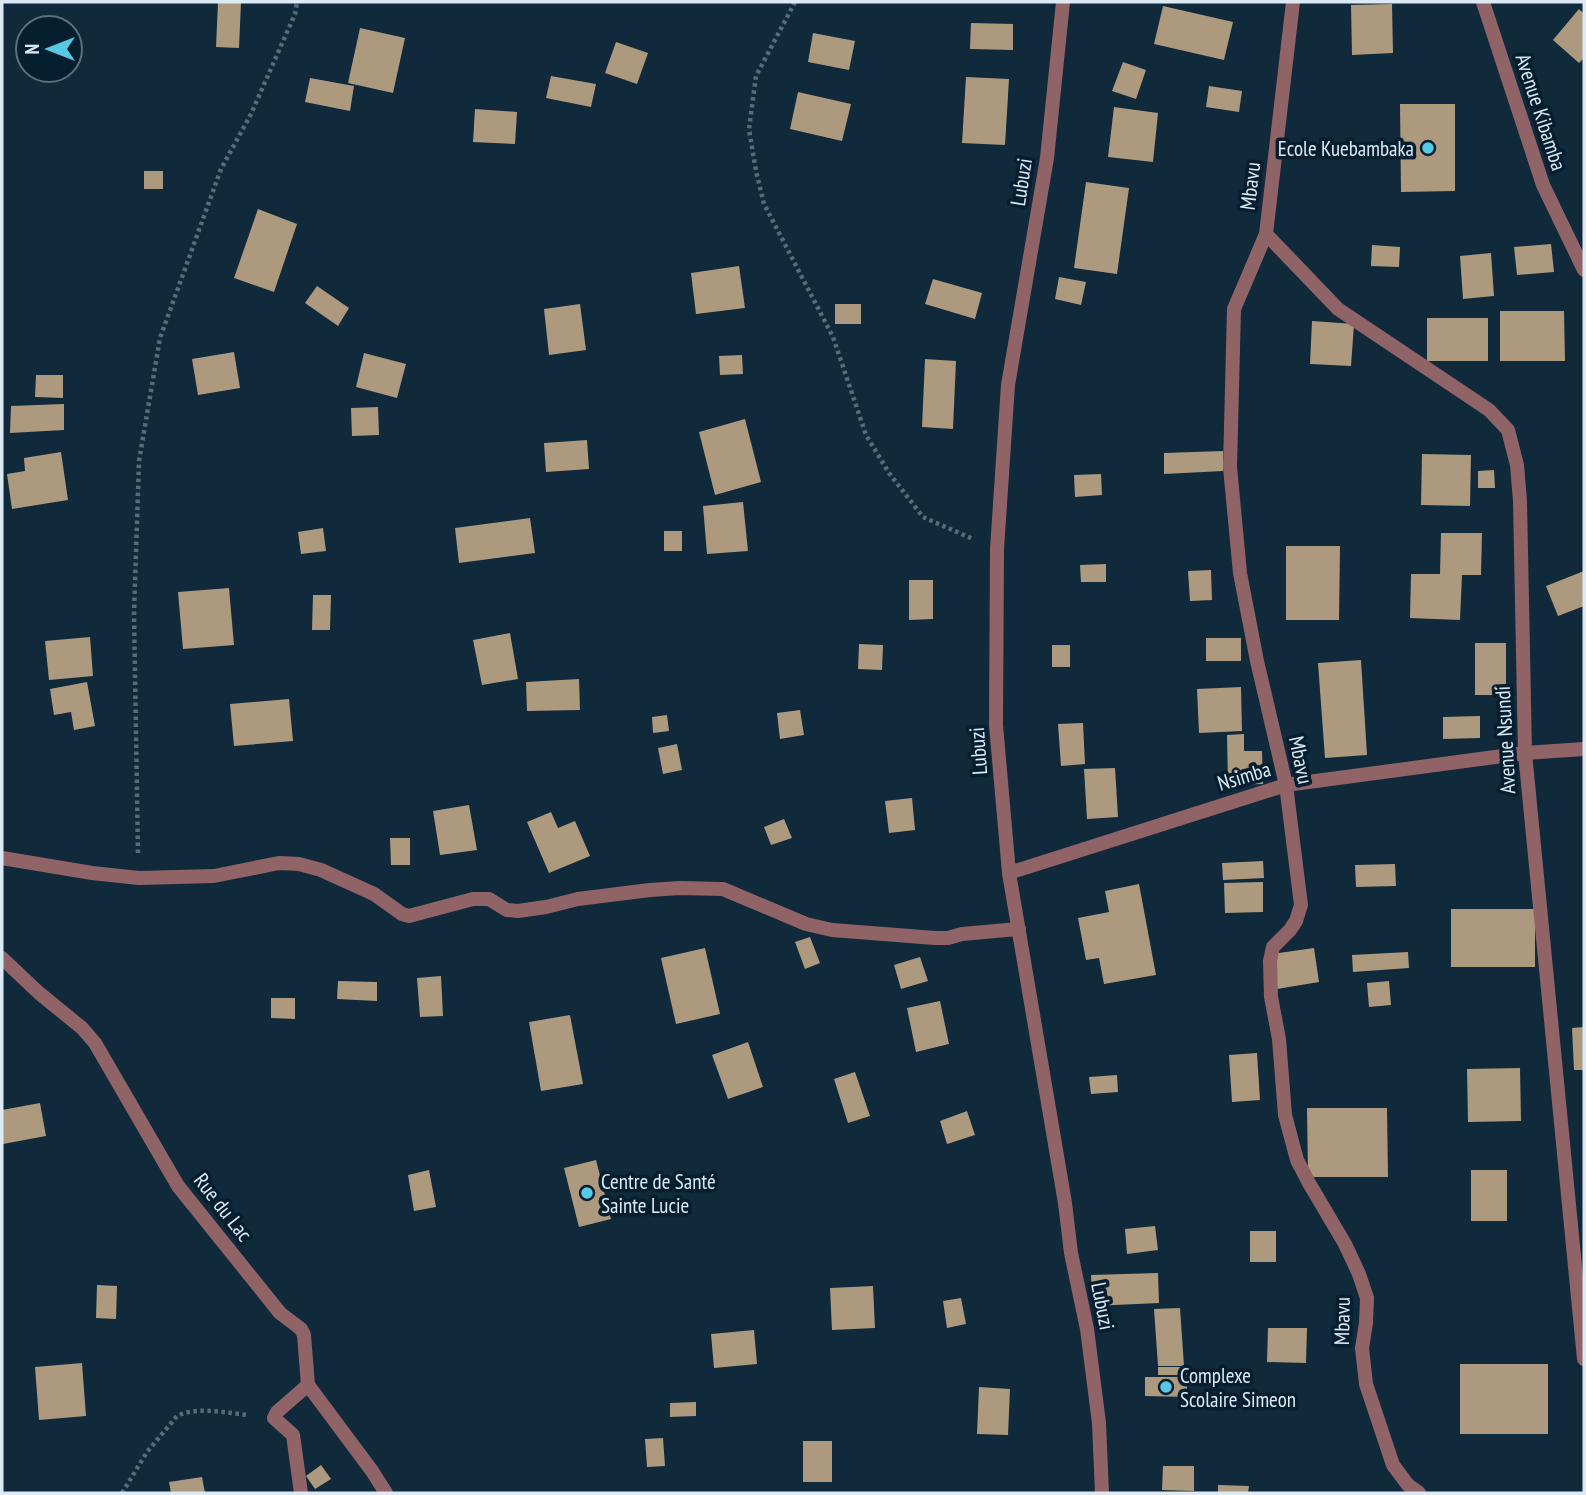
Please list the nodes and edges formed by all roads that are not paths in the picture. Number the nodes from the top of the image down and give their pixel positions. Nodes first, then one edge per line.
1 (1063, 2) edge
2 (1293, 2) edge
3 (1483, 2) edge
4 (1266, 234) junction
5 (1584, 270) edge
6 (1584, 750) edge
7 (1525, 753) junction
8 (1286, 785) junction
9 (2, 858) edge
10 (1009, 873) junction
11 (1019, 929) junction
12 (2, 958) edge
13 (1584, 1359) edge
14 (309, 1385) junction
15 (301, 1493) edge
16 (386, 1493) edge
17 (1102, 1493) edge
18 (1419, 1493) edge

1 - 10 street, Lubuzi
2 - 4 street, Mbavu
3 - 5 street, Avenue Kibamba
4 - 7 street, Avenue Nsundi
4 - 8 street, Mbavu
6 - 7 street, Nsimba
7 - 8 street, Nsimba
7 - 13 street, Avenue Nsundi
8 - 10 street, Nsimba
8 - 18 street, Mbavu
9 - 11 street
10 - 11 street, Lubuzi
11 - 17 street, Lubuzi
12 - 14 street, Rue du Lac
14 - 15 street
14 - 16 street

